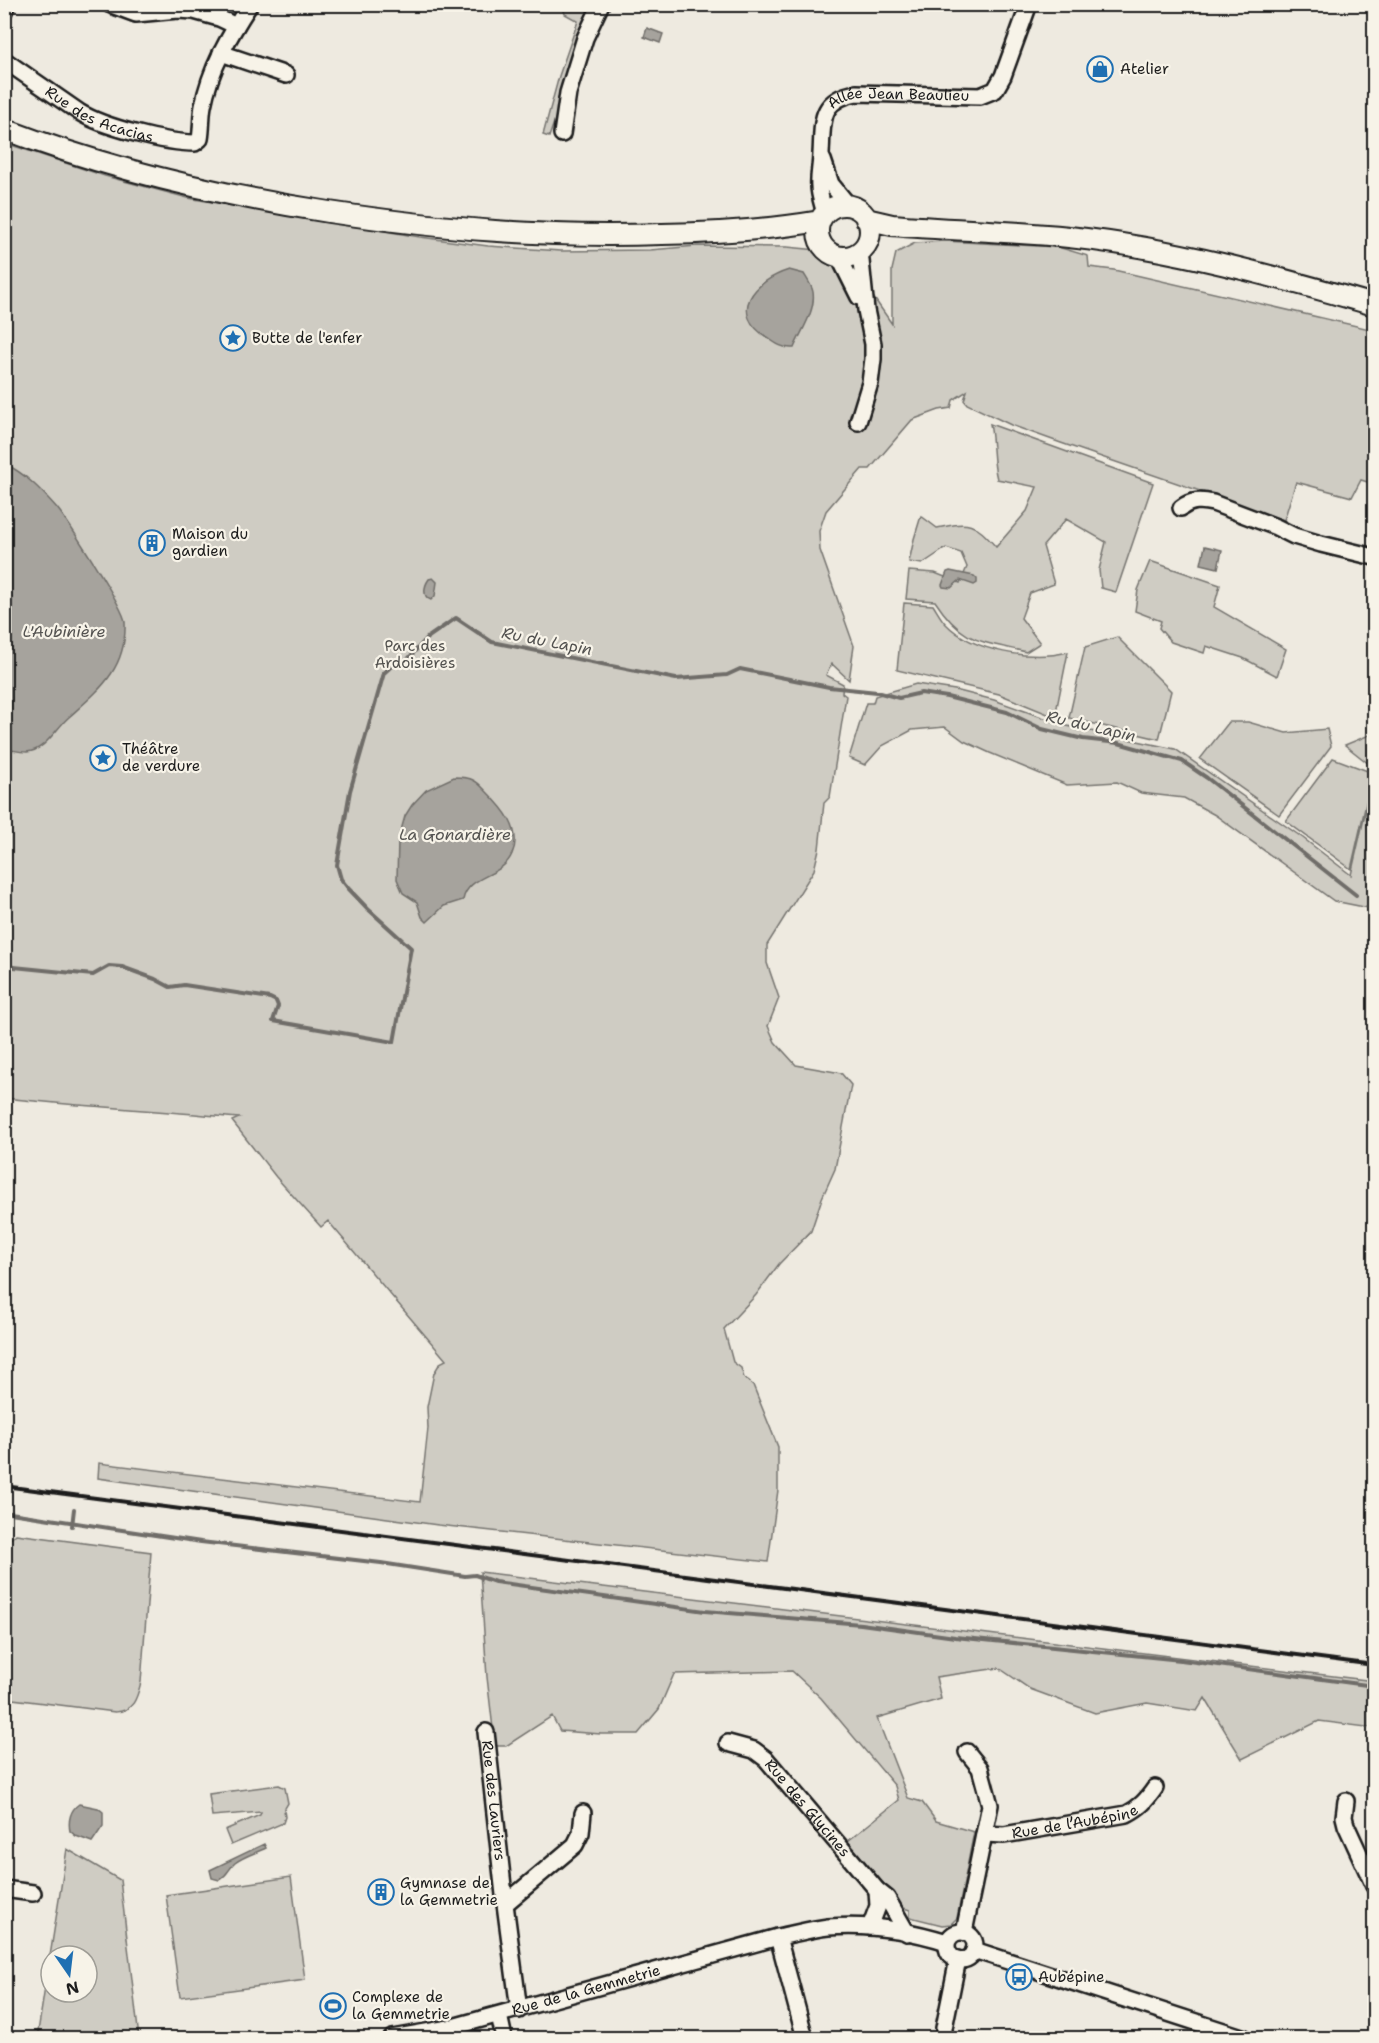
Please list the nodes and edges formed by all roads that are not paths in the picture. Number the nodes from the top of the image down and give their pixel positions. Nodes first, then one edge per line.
1 (8, 4) edge
2 (109, 4) edge
3 (250, 4) edge
4 (601, 4) edge
5 (1029, 4) edge
6 (4, 11) edge
7 (236, 26) junction
8 (221, 53) junction
9 (4, 60) edge
10 (286, 75) dead end
11 (4, 129) edge
12 (562, 134) dead end
13 (821, 153) junction
14 (849, 206) junction
15 (823, 218) junction
16 (866, 219) junction
17 (938, 229) junction
18 (736, 231) junction
19 (821, 243) junction
20 (864, 247) junction
21 (838, 257) junction
22 (1374, 305) edge
23 (866, 310) junction
24 (858, 422) dead end
25 (1181, 508) dead end
26 (1374, 557) edge
27 (486, 1732) dead end
28 (728, 1743) dead end
29 (967, 1752) dead end
30 (1155, 1788) dead end
31 (1346, 1802) dead end
32 (583, 1813) dead end
33 (984, 1834) junction
34 (1374, 1887) edge
35 (4, 1889) edge
36 (877, 1890) junction
37 (33, 1893) dead end
38 (505, 1904) junction
39 (870, 1927) junction
40 (964, 1932) junction
41 (907, 1933) junction
42 (778, 1937) junction
43 (947, 1942) junction
44 (974, 1950) junction
45 (958, 1959) junction
46 (519, 2010) junction
47 (499, 2015) junction
48 (392, 2038) edge
49 (504, 2038) edge
50 (805, 2038) edge
51 (944, 2038) edge
52 (1245, 2038) edge

1 - 6 street
2 - 7 street
3 - 7 street
4 - 12 street
5 - 13 street, Allée Jean Beaulieu
7 - 8 street
8 - 9 street, Rue des Acacias
8 - 10 street
11 - 18 main road
13 - 14 street, Allée Jean Beaulieu
13 - 15 street, Allée Jean Beaulieu
14 - 15 main road
14 - 16 main road
15 - 18 main road
15 - 19 main road
16 - 17 main road
16 - 20 main road
17 - 20 main road
17 - 22 main road
18 - 19 main road
19 - 21 main road
20 - 21 main road
20 - 23 street
21 - 23 street
23 - 24 street
25 - 26 street
27 - 38 street, Rue des Lauriers
28 - 36 street, Rue des Glycines
29 - 33 street, Rue de l’Aubépine
30 - 33 street, Rue de l’Aubépine
31 - 34 street
32 - 38 street
33 - 40 street, Rue de l’Aubépine
35 - 37 street
36 - 39 street
36 - 41 street, Rue des Glycines
38 - 46 street, Rue des Lauriers
39 - 41 street, Rue de la Gemmetrie
39 - 42 street, Rue de la Gemmetrie
40 - 43 street
40 - 44 street
41 - 43 street, Rue de la Gemmetrie
42 - 46 street, Rue de la Gemmetrie
42 - 50 street
43 - 45 street
44 - 45 street
44 - 52 street
45 - 51 street
46 - 47 street, Rue de la Gemmetrie
47 - 48 street, Rue de la Gemmetrie
47 - 49 street

